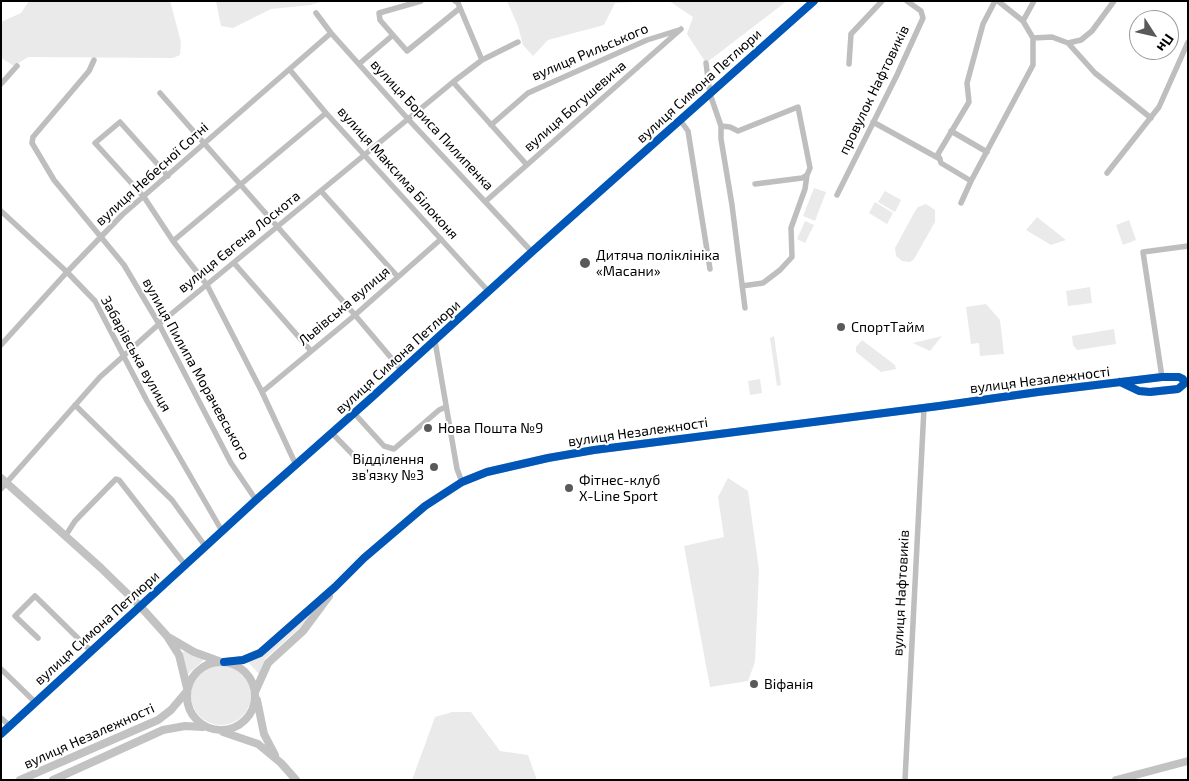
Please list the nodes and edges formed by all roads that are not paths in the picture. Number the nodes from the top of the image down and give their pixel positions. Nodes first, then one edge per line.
1 (421, 1) edge
2 (455, 1) edge
3 (814, 1) edge
4 (882, 1) edge
5 (907, 1) edge
6 (997, 1) edge
7 (1034, 1) edge
8 (1114, 1) edge
9 (460, 8) junction
10 (316, 13) dead end
11 (1023, 21) junction
12 (681, 29) joint
13 (331, 33) junction
14 (393, 35) junction
15 (1033, 38) junction
16 (518, 42) dead end
17 (1188, 42) edge
18 (1068, 43) junction
19 (94, 60) dead end
20 (482, 60) junction
21 (706, 63) dead end
22 (359, 64) junction
23 (849, 64) dead end
24 (17, 66) dead end
25 (290, 70) junction
26 (453, 82) junction
27 (1, 84) edge
28 (160, 93) dead end
29 (710, 94) junction
30 (326, 113) junction
31 (1151, 118) junction
32 (408, 119) junction
33 (680, 120) junction
34 (873, 122) junction
35 (491, 125) junction
36 (721, 126) junction
37 (951, 131) junction
38 (204, 144) junction
39 (987, 152) junction
40 (365, 155) junction
41 (940, 159) junction
42 (528, 165) junction
43 (1107, 173) dead end
44 (807, 175) junction
45 (168, 176) junction
46 (971, 181) junction
47 (755, 184) dead end
48 (242, 185) junction
49 (321, 191) junction
50 (837, 195) dead end
51 (144, 197) junction
52 (486, 201) junction
53 (961, 203) dead end
54 (1, 210) edge
55 (278, 227) junction
56 (100, 237) junction
57 (441, 239) junction
58 (173, 241) junction
59 (1188, 246) edge
60 (532, 252) junction
61 (234, 263) junction
62 (710, 269) dead end
63 (67, 272) junction
64 (398, 277) junction
65 (207, 285) junction
66 (742, 286) junction
67 (488, 292) junction
68 (745, 308) dead end
69 (355, 315) junction
70 (160, 324) junction
71 (435, 340) junction
72 (1, 345) edge
73 (311, 351) junction
74 (123, 356) junction
75 (401, 371) junction
76 (1162, 377) junction
77 (1120, 382) junction
78 (262, 392) junction
79 (75, 405) junction
80 (446, 407) junction
81 (924, 408) junction
82 (354, 413) junction
83 (332, 433) junction
84 (360, 462) dead end
85 (296, 465) junction
86 (462, 482) junction
87 (3, 483) edge
88 (256, 500) junction
89 (222, 531) junction
90 (66, 536) junction
91 (205, 548) junction
92 (186, 566) junction
93 (335, 587) junction
94 (140, 606) junction
95 (167, 636) junction
96 (38, 638) dead end
97 (91, 651) junction
98 (223, 662) junction
99 (1, 670) edge
100 (187, 690) junction
101 (255, 694) junction
102 (35, 702) junction
103 (1, 718) edge
104 (10, 726) junction
105 (206, 727) junction
106 (219, 731) junction
107 (1, 734) edge
108 (1188, 760) edge
109 (281, 763) junction
110 (20, 780) edge
111 (54, 780) edge
112 (296, 780) edge
113 (905, 780) edge
114 (1116, 780) edge

1 - 14 street
2 - 9 street
3 - 29 street, вулиця Симона Петлюри
4 - 23 street
5 - 34 street, провулок Нафтовиків
6 - 11 street
6 - 37 street
7 - 11 street
8 - 18 street
9 - 14 street
9 - 20 street
10 - 13 street, вулиця Бориса Пилипенка
11 - 15 street
12 - 35 street, вулиця Рильського
12 - 42 street, вулиця Богушевича
13 - 22 street, вулиця Бориса Пилипенка
13 - 25 street, вулиця Небесної Сотні
14 - 22 street
15 - 18 street
15 - 39 street
16 - 20 street, вулиця Євгена Лоскота
17 - 31 street
18 - 31 street
19 - 56 street, вулиця Пилипа Морачевського
20 - 26 street, вулиця Євгена Лоскота
21 - 29 street
22 - 32 street, вулиця Бориса Пилипенка
24 - 27 street
25 - 30 street, вулиця Максима Білоконя
25 - 38 street, вулиця Небесної Сотні
26 - 32 street, вулиця Євгена Лоскота
26 - 35 street
28 - 38 street
29 - 33 street, вулиця Симона Петлюри
29 - 36 street
30 - 40 street, вулиця Максима Білоконя
30 - 48 street
31 - 43 street
32 - 40 street, вулиця Євгена Лоскота
32 - 52 street, вулиця Бориса Пилипенка
33 - 60 street, вулиця Симона Петлюри
33 - 62 street
34 - 41 street
34 - 50 street, провулок Нафтовиків
35 - 42 street
36 - 44 street
36 - 66 street
37 - 39 street
37 - 41 street
38 - 45 street, вулиця Небесної Сотні
38 - 48 street
39 - 46 street
40 - 49 street, вулиця Євгена Лоскота
40 - 57 street, вулиця Максима Білоконя
41 - 46 street
42 - 52 street, вулиця Богушевича
44 - 47 street
44 - 66 street
45 - 51 street, вулиця Небесної Сотні
45 - 51 street
46 - 53 street
48 - 55 street
48 - 58 street
49 - 55 street, вулиця Євгена Лоскота
49 - 64 street
51 - 56 street, вулиця Небесної Сотні
51 - 58 street
52 - 60 street, вулиця Бориса Пилипенка
54 - 63 street, Забарівська вулиця
55 - 61 street, вулиця Євгена Лоскота
55 - 69 street
56 - 63 street, вулиця Небесної Сотні
56 - 70 street, вулиця Пилипа Морачевського
57 - 64 street, Львівська вулиця
57 - 67 street, вулиця Максима Білоконя
58 - 65 street
59 - 76 street
60 - 67 street, вулиця Симона Петлюри
61 - 65 street, вулиця Євгена Лоскота
61 - 73 street
63 - 72 street, вулиця Небесної Сотні
63 - 74 street, Забарівська вулиця
64 - 69 street, Львівська вулиця
65 - 70 street, вулиця Євгена Лоскота
65 - 78 street
66 - 68 street
67 - 71 street, вулиця Симона Петлюри
69 - 73 street, Львівська вулиця
69 - 75 street
70 - 74 street, вулиця Євгена Лоскота
70 - 88 street, вулиця Пилипа Морачевського
71 - 75 street, вулиця Симона Петлюри
71 - 80 street
73 - 78 street, Львівська вулиця
74 - 79 street, вулиця Євгена Лоскота
74 - 89 street, Забарівська вулиця
75 - 82 street, вулиця Симона Петлюри
76 - 77 street, вулиця Незалежності
76 - 77 street, вулиця Незалежності
77 - 81 street, вулиця Незалежності
78 - 85 street
79 - 87 street, вулиця Євгена Лоскота
79 - 91 street
80 - 82 street
80 - 86 street
81 - 86 street, вулиця Незалежності
81 - 113 street, вулиця Нафтовиків
82 - 83 street, вулиця Симона Петлюри
83 - 84 street
83 - 85 street, вулиця Симона Петлюри
85 - 88 street, вулиця Симона Петлюри
86 - 93 street, вулиця Незалежності
87 - 90 street
88 - 89 street, вулиця Симона Петлюри
89 - 91 street, вулиця Симона Петлюри
90 - 92 street
90 - 94 street
91 - 92 street, вулиця Симона Петлюри
92 - 94 street, вулиця Симона Петлюри
93 - 98 street, вулиця Незалежності
93 - 101 street, вулиця Незалежності
94 - 95 street
94 - 97 street, вулиця Симона Петлюри
95 - 98 street
95 - 100 street
96 - 97 street
97 - 102 street, вулиця Симона Петлюри
98 - 100 street, вулиця Незалежності
98 - 101 street
99 - 102 street
100 - 105 street, вулиця Незалежності
100 - 110 street, вулиця Незалежності
101 - 106 street, вулиця Незалежності
101 - 109 street
102 - 104 street, вулиця Симона Петлюри
103 - 104 street
104 - 107 street, вулиця Симона Петлюри
105 - 106 street, вулиця Незалежності
105 - 111 street, вулиця Незалежності
106 - 109 street
108 - 114 street
109 - 112 street

